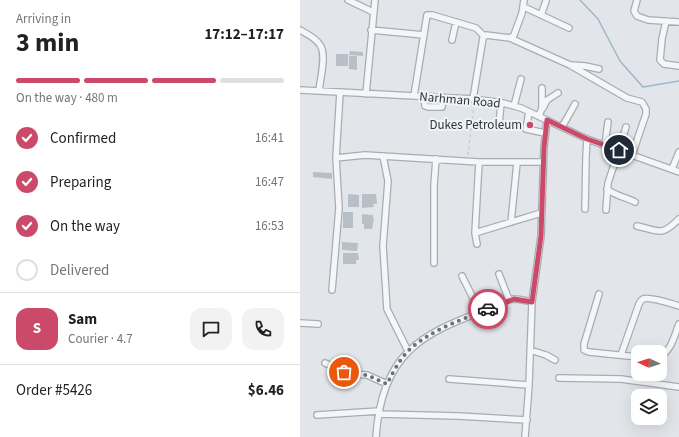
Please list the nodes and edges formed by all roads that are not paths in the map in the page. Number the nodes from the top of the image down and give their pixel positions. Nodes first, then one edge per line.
1 (348, 0) edge
2 (375, 0) edge
3 (524, 0) edge
4 (637, 0) edge
5 (546, 1) edge
6 (524, 7) junction
7 (373, 12) junction
8 (541, 15) junction
9 (456, 22) junction
10 (666, 22) junction
11 (679, 22) edge
12 (569, 28) dead end
13 (300, 30) edge
14 (372, 30) junction
15 (424, 34) junction
16 (484, 36) junction
17 (510, 38) junction
18 (452, 40) dead end
19 (570, 66) junction
20 (679, 66) edge
21 (599, 69) dead end
22 (522, 80) dead end
23 (542, 88) dead end
24 (300, 90) edge
25 (319, 91) junction
26 (340, 92) junction
27 (558, 93) dead end
28 (366, 94) junction
29 (414, 96) junction
30 (424, 97) junction
31 (443, 98) junction
32 (474, 99) junction
33 (501, 103) junction
34 (575, 104) dead end
35 (514, 106) junction
36 (542, 108) junction
37 (530, 112) junction
38 (540, 116) junction
39 (547, 120) junction
40 (608, 122) dead end
41 (499, 125) dead end
42 (562, 127) junction
43 (626, 127) dead end
44 (545, 133) junction
45 (587, 139) junction
46 (605, 145) junction
47 (619, 150) junction
48 (679, 152) edge
49 (632, 155) junction
50 (383, 156) junction
51 (336, 158) junction
52 (436, 159) junction
53 (479, 162) junction
54 (543, 162) junction
55 (518, 163) junction
56 (672, 169) junction
57 (679, 172) edge
58 (607, 189) junction
59 (635, 202) dead end
60 (585, 209) dead end
61 (606, 210) dead end
62 (541, 213) junction
63 (679, 219) edge
64 (511, 222) junction
65 (637, 226) dead end
66 (475, 232) junction
67 (477, 244) dead end
68 (434, 263) dead end
69 (499, 274) dead end
70 (462, 276) dead end
71 (332, 290) dead end
72 (598, 294) dead end
73 (509, 300) junction
74 (532, 302) junction
75 (679, 306) edge
76 (480, 312) junction
77 (300, 323) edge
78 (318, 324) dead end
79 (679, 324) edge
80 (530, 350) junction
81 (408, 351) junction
82 (667, 351) edge
83 (621, 355) junction
84 (631, 356) edge
85 (555, 360) dead end
86 (325, 363) dead end
87 (559, 378) dead end
88 (449, 379) dead end
89 (387, 384) junction
90 (529, 385) junction
91 (679, 387) edge
92 (379, 413) junction
93 (317, 415) dead end
94 (527, 420) junction
95 (376, 437) edge
96 (525, 437) edge

1 - 7 street
2 - 7 street
3 - 6 street
4 - 10 street
5 - 8 street
6 - 8 street
6 - 17 street
7 - 14 street
8 - 12 street
9 - 15 street
9 - 16 street
9 - 18 street
10 - 11 street
10 - 20 street
13 - 25 street
14 - 15 street
14 - 28 street
15 - 29 street
16 - 17 street
16 - 32 street
17 - 19 street
19 - 21 street
19 - 49 street
22 - 35 street
23 - 36 street
24 - 25 street, Narhman Road
25 - 26 street, Narhman Road
26 - 28 street, Narhman Road
26 - 51 street
27 - 36 street
28 - 29 street, Narhman Road
29 - 30 street, Narhman Road
30 - 31 street, Narhman Road
30 - 31 street
31 - 32 street, Narhman Road
32 - 33 street, Narhman Road
33 - 35 street, Narhman Road
33 - 41 street
34 - 42 street
35 - 37 street, Narhman Road
36 - 38 street
37 - 38 street, Narhman Road
37 - 44 street
38 - 39 street, Narhman Road
39 - 42 street, Narhman Road
39 - 44 street
40 - 46 street
42 - 45 street, Narhman Road
43 - 47 street
44 - 54 street
45 - 46 street, Narhman Road
45 - 60 street
46 - 47 street, Narhman Road
47 - 49 street, Narhman Road
47 - 58 street
48 - 56 street
49 - 56 street, Narhman Road
50 - 51 street
50 - 52 street
50 - 81 street
51 - 71 street
52 - 53 street
52 - 68 street
53 - 55 street
53 - 66 street
54 - 55 street
54 - 62 street
55 - 64 street
56 - 57 street, Narhman Road
58 - 59 street
58 - 61 street
62 - 64 street
62 - 74 street
63 - 65 street
64 - 66 street
66 - 67 street
69 - 73 street
70 - 76 street
72 - 83 street
73 - 74 street
73 - 76 street
74 - 80 street
75 - 83 street
76 - 81 street
77 - 78 street
79 - 82 street
80 - 85 street
80 - 90 street
81 - 89 street
83 - 84 street
86 - 89 street
87 - 91 street
88 - 90 street
89 - 92 street
90 - 94 street
92 - 93 street
92 - 94 street
92 - 95 street
94 - 96 street

